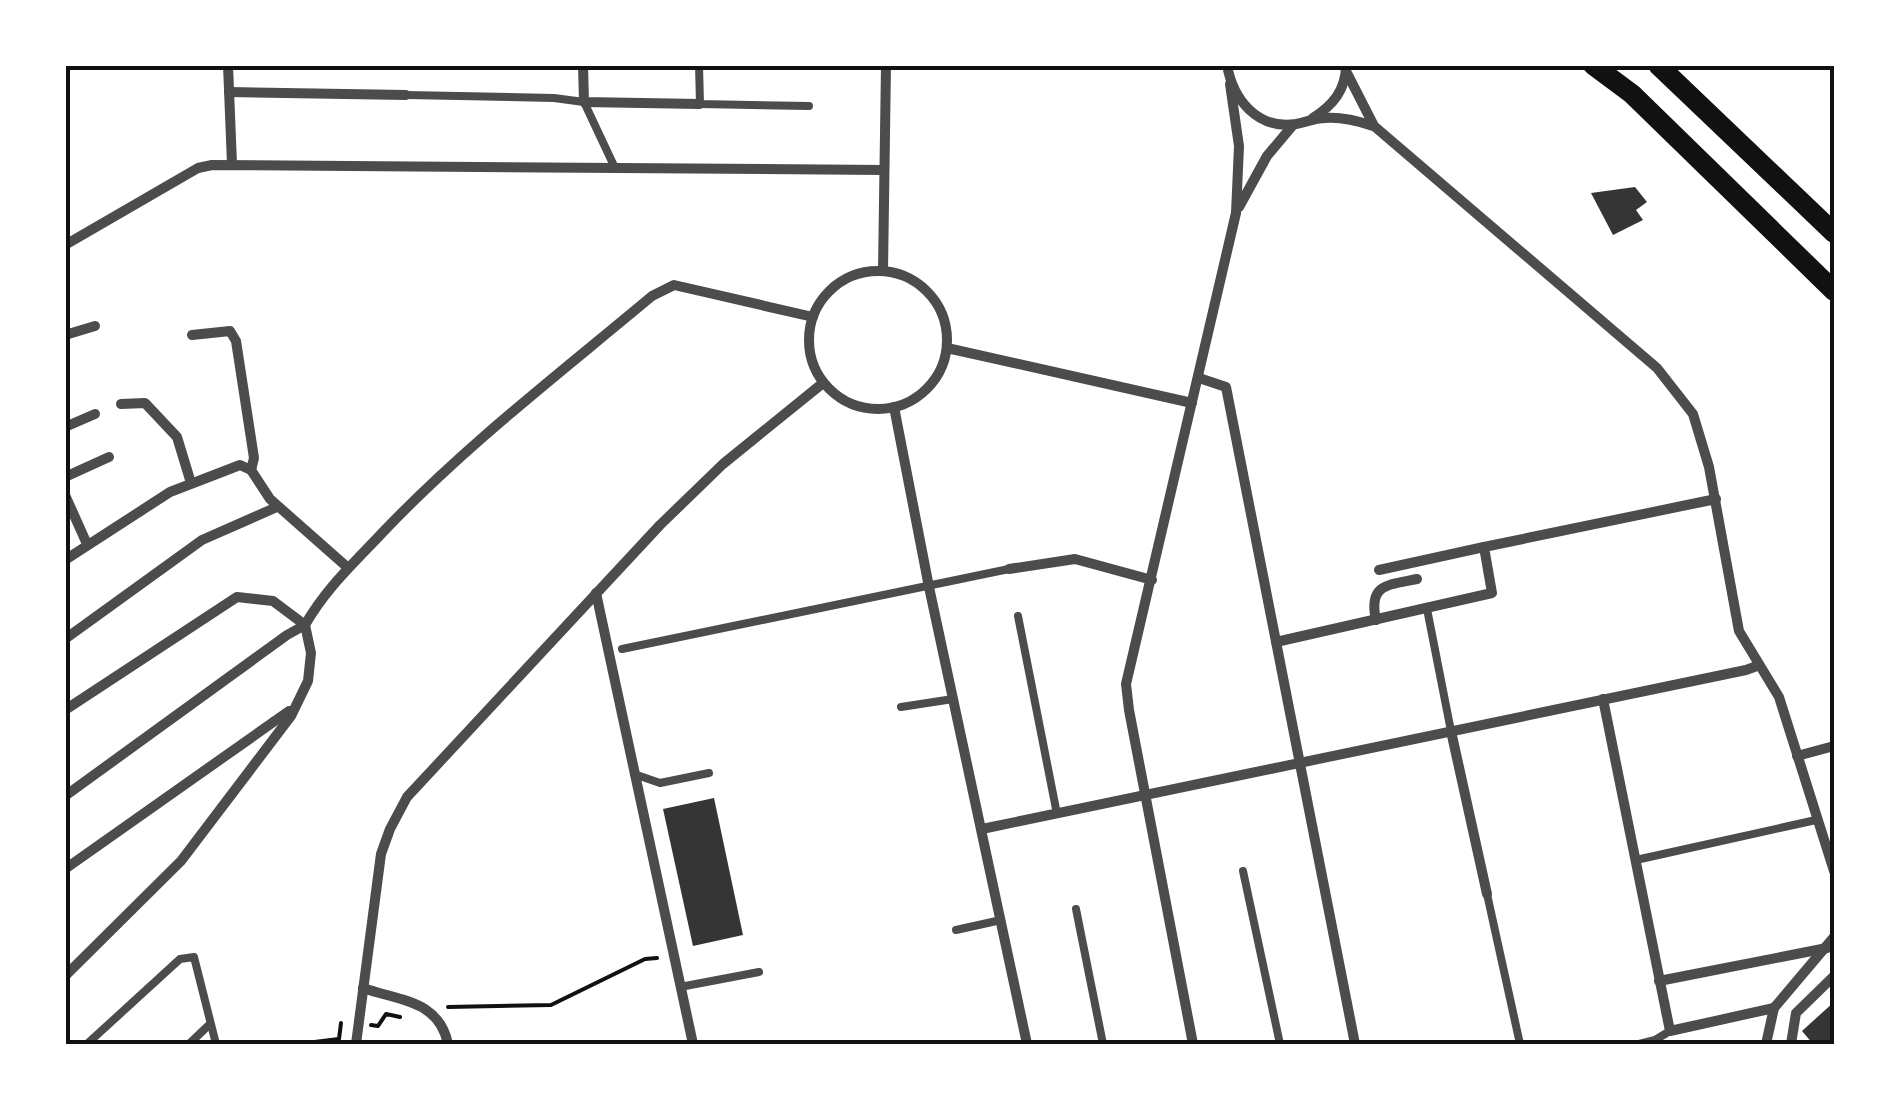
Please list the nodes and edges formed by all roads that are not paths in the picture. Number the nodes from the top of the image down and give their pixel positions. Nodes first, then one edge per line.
1 (228, 65) edge
2 (583, 65) edge
3 (699, 65) edge
4 (886, 65) edge
5 (1227, 65) edge
6 (1593, 65) edge
7 (1658, 65) edge
8 (1346, 69) edge
9 (1230, 84) junction
10 (230, 92) junction
11 (406, 95) joint
12 (584, 102) junction
13 (700, 104) junction
14 (809, 106) dead end
15 (1312, 119) junction
16 (1293, 124) junction
17 (1374, 126) junction
18 (232, 164) junction
19 (615, 168) junction
20 (884, 170) junction
21 (1236, 213) junction
22 (1834, 233) edge
23 (65, 244) edge
24 (883, 272) junction
25 (1834, 292) edge
26 (813, 316) junction
27 (95, 326) dead end
28 (65, 334) edge
29 (192, 335) dead end
30 (947, 348) junction
31 (1199, 378) junction
32 (823, 383) junction
33 (1192, 402) junction
34 (121, 404) dead end
35 (894, 407) junction
36 (95, 414) dead end
37 (65, 427) edge
38 (110, 457) dead end
39 (251, 470) junction
40 (65, 477) edge
41 (191, 484) junction
42 (65, 495) edge
43 (1716, 499) junction
44 (278, 507) junction
45 (88, 544) junction
46 (1484, 547) junction
47 (65, 560) edge
48 (348, 567) junction
49 (1009, 569) joint
50 (1379, 570) dead end
51 (1417, 579) dead end
52 (1152, 580) junction
53 (929, 587) junction
54 (596, 594) junction
55 (1426, 609) junction
56 (1018, 616) dead end
57 (1376, 620) junction
58 (305, 625) junction
59 (65, 639) edge
60 (1276, 642) junction
61 (622, 648) dead end
62 (1757, 666) junction
63 (953, 698) junction
64 (1603, 699) junction
65 (901, 707) dead end
66 (295, 708) junction
67 (65, 710) edge
68 (1451, 731) junction
69 (1834, 746) edge
70 (1797, 756) junction
71 (1302, 762) junction
72 (708, 773) dead end
73 (634, 774) junction
74 (1146, 795) junction
75 (65, 796) edge
76 (1057, 814) junction
77 (1816, 820) junction
78 (982, 829) junction
79 (1636, 860) junction
80 (65, 869) edge
81 (1243, 871) dead end
82 (1834, 872) edge
83 (1488, 894) joint
84 (1076, 909) dead end
85 (1000, 920) junction
86 (956, 930) dead end
87 (1834, 937) edge
88 (1827, 948) junction
89 (759, 972) dead end
90 (65, 976) edge
91 (1834, 976) edge
92 (1659, 981) junction
93 (680, 987) junction
94 (364, 988) junction
95 (1774, 1008) junction
96 (210, 1024) junction
97 (1670, 1030) junction
98 (87, 1044) edge
99 (188, 1044) edge
100 (216, 1044) edge
101 (356, 1044) edge
102 (448, 1044) edge
103 (692, 1044) edge
104 (1027, 1044) edge
105 (1103, 1044) edge
106 (1193, 1044) edge
107 (1280, 1044) edge
108 (1354, 1044) edge
109 (1520, 1044) edge
110 (1639, 1044) edge
111 (1766, 1044) edge
112 (1792, 1044) edge

1 - 10 street
2 - 12 street
3 - 13 street
4 - 20 street
5 - 9 street
6 - 25 highway
7 - 22 highway
8 - 15 street
8 - 17 street
9 - 16 street
9 - 21 street
10 - 11 street
10 - 18 street
11 - 12 street
12 - 13 street
12 - 19 street
13 - 14 street
15 - 16 street
15 - 17 street
16 - 21 street
17 - 43 street
18 - 19 street
18 - 23 street
19 - 20 street
20 - 24 street
21 - 31 street
24 - 26 street
24 - 30 street
26 - 32 street
26 - 48 street
27 - 28 street
29 - 39 street
30 - 33 street
30 - 35 street
31 - 33 street
31 - 60 street
32 - 35 street
32 - 54 street
33 - 52 street
34 - 41 street
35 - 53 street
36 - 37 street
38 - 40 street
39 - 41 street
39 - 44 street
41 - 45 street
42 - 45 street
43 - 46 street
43 - 62 street
44 - 48 street
44 - 59 street
45 - 47 street
46 - 50 street
46 - 55 street
48 - 58 street
49 - 52 street
49 - 53 street
51 - 57 street
52 - 74 street
53 - 61 street
53 - 63 street
54 - 73 street
54 - 94 street
55 - 57 street
55 - 68 street
56 - 76 street
57 - 60 street
58 - 66 street
58 - 67 street
58 - 75 street
60 - 71 street
62 - 64 street
62 - 70 street
63 - 65 street
63 - 78 street
64 - 68 street
64 - 79 street
66 - 80 street
66 - 90 street
68 - 71 street
68 - 83 street
69 - 70 street
70 - 77 street
71 - 74 street
71 - 108 street
72 - 73 street
73 - 93 street
74 - 76 street
74 - 106 street
76 - 78 street
77 - 79 street
77 - 82 street
78 - 85 street
79 - 92 street
81 - 107 street
83 - 109 street
84 - 105 street
85 - 86 street
85 - 104 street
87 - 88 street
88 - 92 street
88 - 95 street
89 - 93 street
91 - 112 street
92 - 97 street
93 - 103 street
94 - 101 street
94 - 102 street
95 - 97 street
95 - 111 street
96 - 98 street
96 - 99 street
96 - 100 street
97 - 110 street

